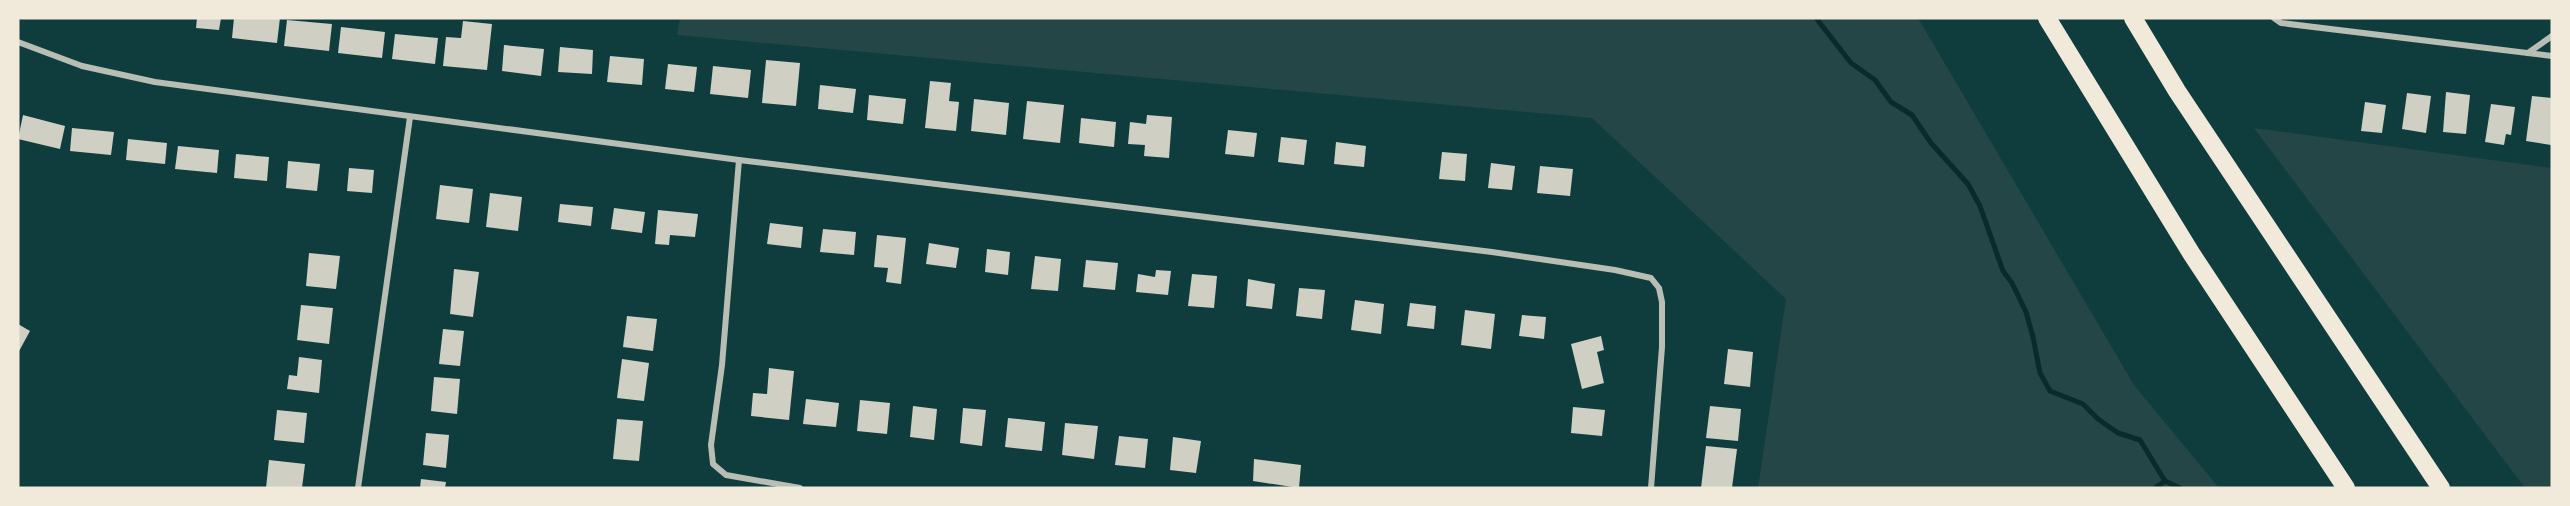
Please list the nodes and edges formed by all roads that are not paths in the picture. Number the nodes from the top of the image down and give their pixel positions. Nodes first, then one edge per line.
1 (2047, 18) edge
2 (2133, 18) edge
3 (2274, 18) edge
4 (2552, 36) edge
5 (18, 42) edge
6 (2527, 53) junction
7 (2552, 56) edge
8 (410, 117) junction
9 (739, 159) junction
10 (358, 488) edge
11 (800, 488) edge
12 (1651, 488) edge
13 (2346, 488) edge
14 (2441, 488) edge

1 - 13 highway
2 - 14 highway
3 - 6 street
4 - 6 street
5 - 8 street
6 - 7 street
8 - 9 street
8 - 10 street
9 - 11 street
9 - 12 street

